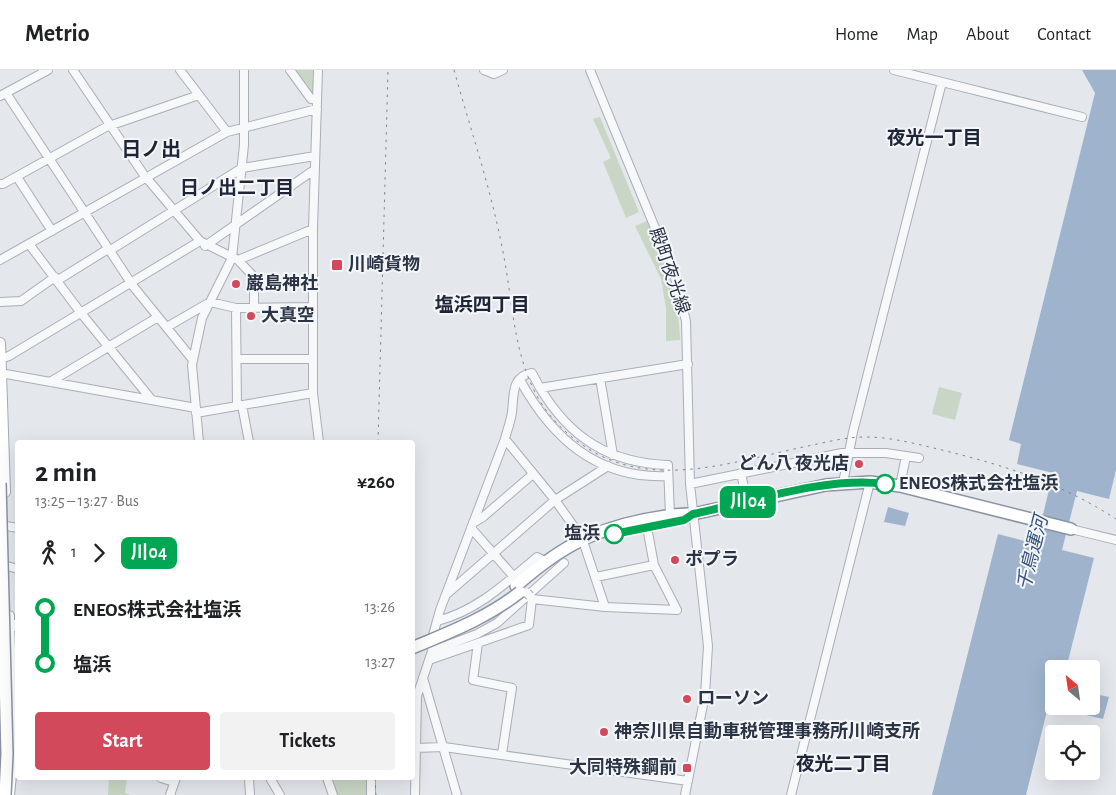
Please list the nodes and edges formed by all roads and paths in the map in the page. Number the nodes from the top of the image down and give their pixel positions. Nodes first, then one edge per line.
1 (48, 70) edge
2 (73, 70) edge
3 (180, 70) edge
4 (244, 70) edge
5 (290, 70) edge
6 (318, 70) edge
7 (484, 70) edge
8 (503, 70) edge
9 (590, 70) edge
10 (894, 70) edge
11 (942, 82) junction
12 (3, 95) edge
13 (199, 95) junction
14 (317, 99) junction
15 (317, 109) junction
16 (1082, 117) dead end
17 (110, 125) junction
18 (244, 128) junction
19 (227, 132) junction
20 (315, 156) junction
21 (49, 159) junction
22 (242, 168) junction
23 (314, 172) junction
24 (17, 177) junction
25 (146, 178) junction
26 (0, 184) edge
27 (175, 211) junction
28 (85, 213) junction
29 (235, 225) junction
30 (313, 229) junction
31 (52, 230) junction
32 (203, 243) junction
33 (29, 244) junction
34 (109, 250) junction
35 (235, 259) junction
36 (0, 260) edge
37 (56, 278) junction
38 (131, 283) junction
39 (0, 302) edge
40 (210, 302) junction
41 (313, 307) junction
42 (236, 308) junction
43 (254, 308) junction
44 (81, 313) junction
45 (158, 316) junction
46 (167, 327) junction
47 (0, 343) edge
48 (108, 346) junction
49 (237, 359) junction
50 (313, 359) junction
51 (1, 360) edge
52 (193, 360) junction
53 (688, 364) junction
54 (1, 374) edge
55 (600, 378) junction
56 (520, 380) junction
57 (50, 382) junction
58 (540, 388) junction
59 (313, 393) junction
60 (151, 399) junction
61 (240, 406) junction
62 (196, 410) junction
63 (199, 440) edge
64 (248, 440) edge
65 (318, 440) edge
66 (505, 440) junction
67 (848, 453) junction
68 (613, 455) junction
69 (906, 456) junction
70 (919, 458) dead end
71 (608, 466) junction
72 (741, 473) junction
73 (533, 474) junction
74 (667, 476) junction
75 (0, 482) edge
76 (870, 482) junction
77 (843, 483) junction
78 (690, 484) junction
79 (900, 486) junction
80 (555, 500) junction
81 (747, 502) junction
82 (693, 514) junction
83 (670, 515) junction
84 (472, 525) junction
85 (6, 526) junction
86 (647, 527) junction
87 (15, 528) edge
88 (1071, 529) joint
89 (1116, 540) edge
90 (584, 541) junction
91 (493, 553) junction
92 (564, 563) dead end
93 (654, 565) junction
94 (12, 568) edge
95 (596, 578) junction
96 (523, 590) junction
97 (446, 594) junction
98 (605, 607) junction
99 (437, 621) junction
100 (9, 628) edge
101 (415, 639) edge
102 (478, 643) junction
103 (415, 647) edge
104 (432, 651) junction
105 (429, 660) junction
106 (14, 666) edge
107 (423, 676) junction
108 (14, 698) edge
109 (0, 711) edge
110 (0, 731) edge
111 (15, 735) edge
112 (444, 747) junction
113 (415, 748) junction
114 (502, 754) junction
115 (175, 780) edge
116 (249, 780) edge
117 (271, 780) edge
118 (327, 780) edge
119 (371, 780) edge
120 (688, 781) junction
121 (0, 784) edge
122 (5, 795) edge
123 (9, 795) edge
124 (170, 795) edge
125 (250, 795) edge
126 (280, 795) edge
127 (331, 795) edge
128 (371, 795) edge
129 (416, 795) edge
130 (457, 795) edge
131 (685, 795) edge
132 (791, 795) edge

1 - 12 street
2 - 17 street
3 - 13 street
4 - 18 street
5 - 14 street
6 - 14 street
7 - 8 street
9 - 53 street, 殿町夜光線
10 - 11 street
11 - 16 street
11 - 67 street
12 - 21 street
13 - 17 street
13 - 19 street
14 - 15 street
15 - 18 street
15 - 20 street
17 - 21 street
17 - 25 street
18 - 19 street
18 - 22 street
19 - 25 street
20 - 22 street
20 - 23 street
21 - 24 street
21 - 28 street
22 - 27 street
22 - 29 street
23 - 29 street
23 - 30 street
24 - 26 street
24 - 31 street
25 - 27 street
25 - 28 street
27 - 32 street
27 - 34 street
28 - 31 street
28 - 34 street
29 - 32 street
29 - 35 street
30 - 35 street
30 - 41 street
31 - 33 street
32 - 35 street
32 - 38 street
33 - 36 street
33 - 37 street
34 - 37 street
34 - 38 street
35 - 40 street
35 - 43 street
37 - 39 street
37 - 44 street
38 - 44 street
38 - 45 street
40 - 42 street
40 - 46 street
40 - 52 street
41 - 43 street
41 - 50 street
42 - 43 street
42 - 49 street
44 - 48 street
44 - 51 street
45 - 46 street
45 - 48 street
46 - 52 street
47 - 51 main road
48 - 57 street
48 - 60 street
49 - 50 street
49 - 61 street
50 - 59 street
51 - 54 main road
52 - 62 street
53 - 55 street
53 - 78 street, 殿町夜光線
54 - 57 street
54 - 85 main road
55 - 58 street
55 - 68 street
56 - 58 street
56 - 66 street
56 - 71 street
57 - 60 street
58 - 68 street
59 - 61 street
59 - 65 street
60 - 62 street
61 - 62 street
61 - 64 street
62 - 63 street
66 - 73 street
66 - 84 street
67 - 69 street
67 - 72 street
67 - 77 street
68 - 74 street
69 - 70 street
69 - 79 street
71 - 74 street
71 - 80 street
72 - 78 street
72 - 81 street
73 - 80 street
73 - 84 street
74 - 83 street
75 - 122 highway, bridge
76 - 77 highway
76 - 79 highway
76 - 132 street
77 - 81 highway
78 - 82 street, 殿町夜光線
79 - 88 highway
80 - 90 street
80 - 91 street
81 - 82 highway
82 - 83 highway
82 - 86 highway
82 - 120 street, 殿町夜光線
83 - 90 highway
84 - 91 street
84 - 97 street
85 - 87 street
85 - 94 main road
86 - 90 highway
86 - 93 street
88 - 89 street
90 - 95 street
90 - 96 highway
90 - 96 highway
91 - 96 street
91 - 97 street
92 - 104 street
93 - 95 street
93 - 98 street
94 - 100 main road
95 - 98 street
96 - 98 street
96 - 99 street
96 - 101 highway
96 - 102 street
96 - 103 highway, bridge
97 - 99 street
99 - 104 street
100 - 106 main road
102 - 105 street
102 - 114 street
104 - 105 street
105 - 107 street
106 - 108 main road
107 - 112 street
107 - 113 street
108 - 111 main road
109 - 121 highway
110 - 111 street
111 - 123 main road
112 - 113 street
112 - 114 street
112 - 130 street
113 - 129 street
114 - 120 street
115 - 124 street
116 - 125 street
117 - 126 street
118 - 127 street
119 - 128 street
120 - 131 street

